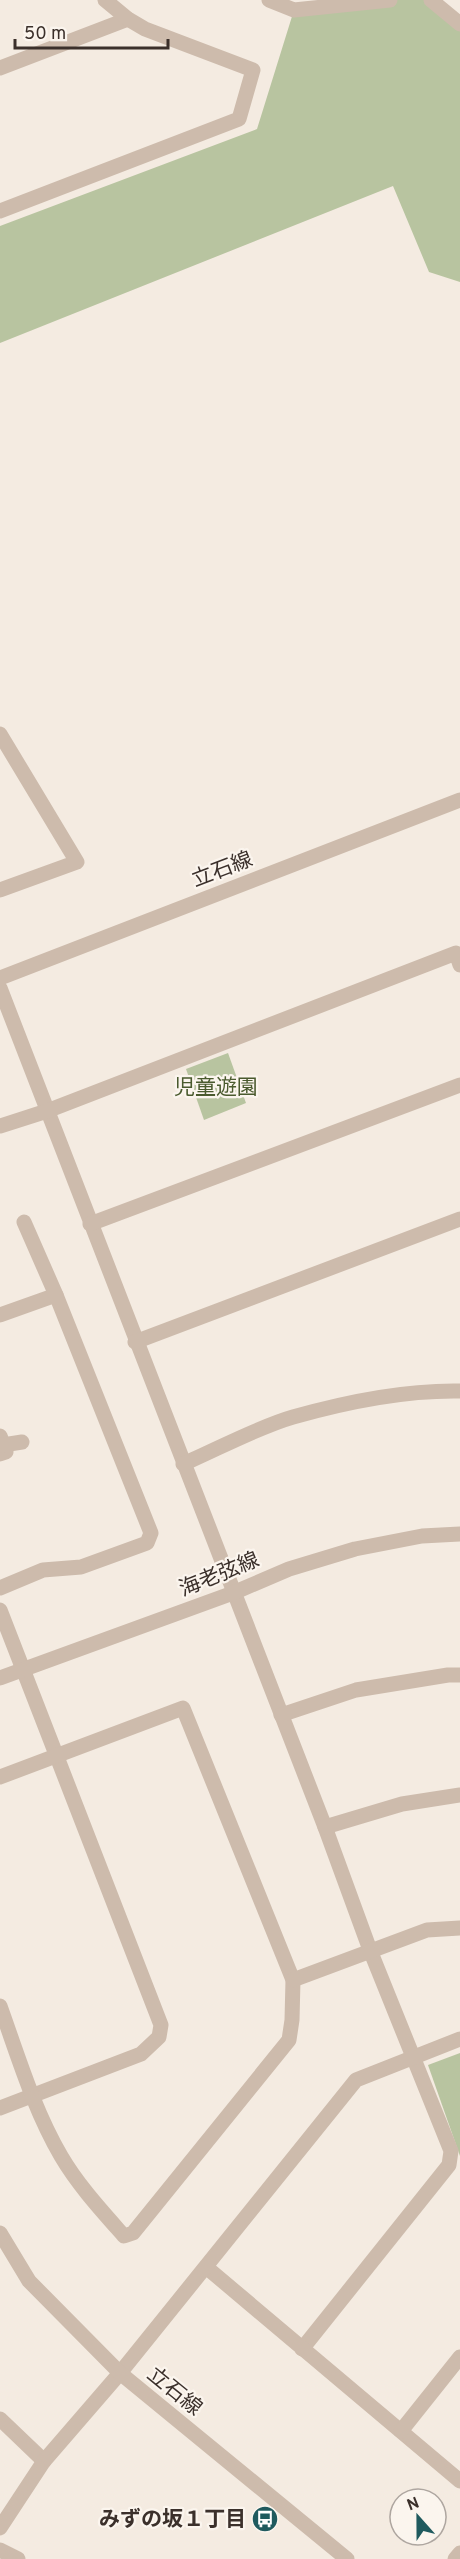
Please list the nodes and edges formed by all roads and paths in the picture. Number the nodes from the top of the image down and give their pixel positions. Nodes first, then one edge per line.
1 (105, 0) edge
2 (269, 0) edge
3 (390, 0) edge
4 (432, 0) edge
5 (128, 19) junction
6 (460, 24) edge
7 (0, 68) edge
8 (0, 211) edge
9 (0, 734) edge
10 (460, 800) edge
11 (0, 890) edge
12 (460, 965) edge
13 (0, 978) edge
14 (0, 988) edge
15 (460, 1085) edge
16 (47, 1111) junction
17 (0, 1126) edge
18 (460, 1219) edge
19 (24, 1222) dead end
20 (90, 1224) junction
21 (56, 1295) junction
22 (0, 1315) edge
23 (135, 1342) junction
24 (460, 1391) edge
25 (22, 1442) dead end
26 (1, 1445) edge
27 (183, 1464) junction
28 (460, 1534) edge
29 (0, 1588) edge
30 (233, 1593) junction
31 (0, 1610) edge
32 (24, 1668) junction
33 (460, 1675) edge
34 (0, 1678) edge
35 (281, 1715) junction
36 (57, 1756) junction
37 (0, 1777) edge
38 (460, 1796) edge
39 (325, 1827) junction
40 (460, 1928) edge
41 (370, 1950) junction
42 (293, 1980) junction
43 (0, 2006) edge
44 (460, 2039) edge
45 (414, 2058) junction
46 (33, 2096) junction
47 (0, 2108) edge
48 (0, 2233) edge
49 (206, 2267) junction
50 (302, 2349) junction
51 (460, 2357) edge
52 (120, 2373) junction
53 (0, 2419) edge
54 (401, 2431) junction
55 (44, 2461) junction
56 (460, 2481) edge
57 (0, 2528) edge
58 (0, 2550) edge
59 (460, 2553) edge
60 (18, 2559) edge
61 (347, 2559) edge
62 (455, 2559) edge

1 - 5 street
2 - 3 street
4 - 6 street
5 - 7 street
5 - 8 street
9 - 11 street
10 - 13 street, 立石線
12 - 16 street
14 - 16 street
15 - 20 street
16 - 17 street
16 - 20 street
18 - 23 street
19 - 21 street
20 - 23 street
21 - 22 street
21 - 29 street
23 - 27 street
24 - 27 street
25 - 26 street
27 - 30 street
28 - 30 street, 海老弦線
30 - 32 street, 海老弦線
30 - 35 street
31 - 32 street
32 - 34 street, 海老弦線
32 - 36 street
33 - 35 street
35 - 39 street
36 - 37 street
36 - 42 street
36 - 46 street
38 - 39 street
39 - 41 street
40 - 41 street
41 - 42 street
41 - 45 street
42 - 46 street
43 - 46 street
44 - 45 street
45 - 49 street
45 - 50 street
46 - 47 street
48 - 52 street, 立石線
49 - 50 street
49 - 52 street
50 - 54 street
51 - 54 street
52 - 55 street
52 - 61 street, 立石線
53 - 55 street
54 - 56 street
55 - 57 street
58 - 60 street
59 - 62 street

